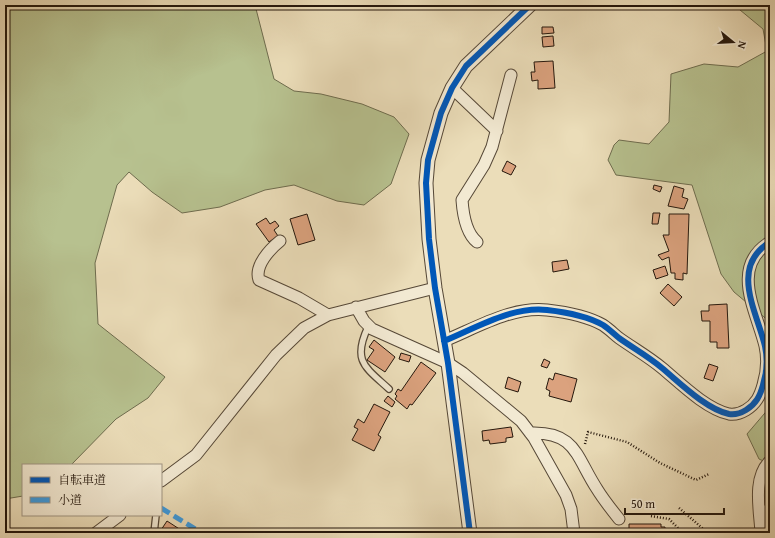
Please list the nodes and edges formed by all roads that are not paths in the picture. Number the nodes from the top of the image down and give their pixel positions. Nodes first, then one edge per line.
1 (530, 5) edge
2 (511, 75) dead end
3 (452, 88) junction
4 (497, 131) junction
5 (280, 241) dead end
6 (477, 242) dead end
7 (770, 242) edge
8 (435, 288) junction
9 (356, 307) junction
10 (328, 315) junction
11 (368, 327) junction
12 (444, 341) junction
13 (448, 364) junction
14 (389, 389) dead end
15 (530, 433) junction
16 (770, 461) edge
17 (162, 481) edge
18 (765, 511) edge
19 (119, 516) edge
20 (156, 516) edge
21 (619, 519) dead end
22 (96, 533) edge
23 (154, 533) edge
24 (470, 533) edge
25 (574, 533) edge
26 (761, 533) edge

1 - 3 street
2 - 4 street
3 - 4 street
3 - 8 street
4 - 6 street
5 - 10 street
7 - 12 street
8 - 9 street
8 - 12 street
9 - 10 street
9 - 11 street
10 - 17 street
11 - 13 street
11 - 14 lane
12 - 13 street
13 - 15 street
13 - 24 street
15 - 21 street
15 - 25 street
16 - 18 street
18 - 26 street
19 - 22 street
20 - 23 lane

